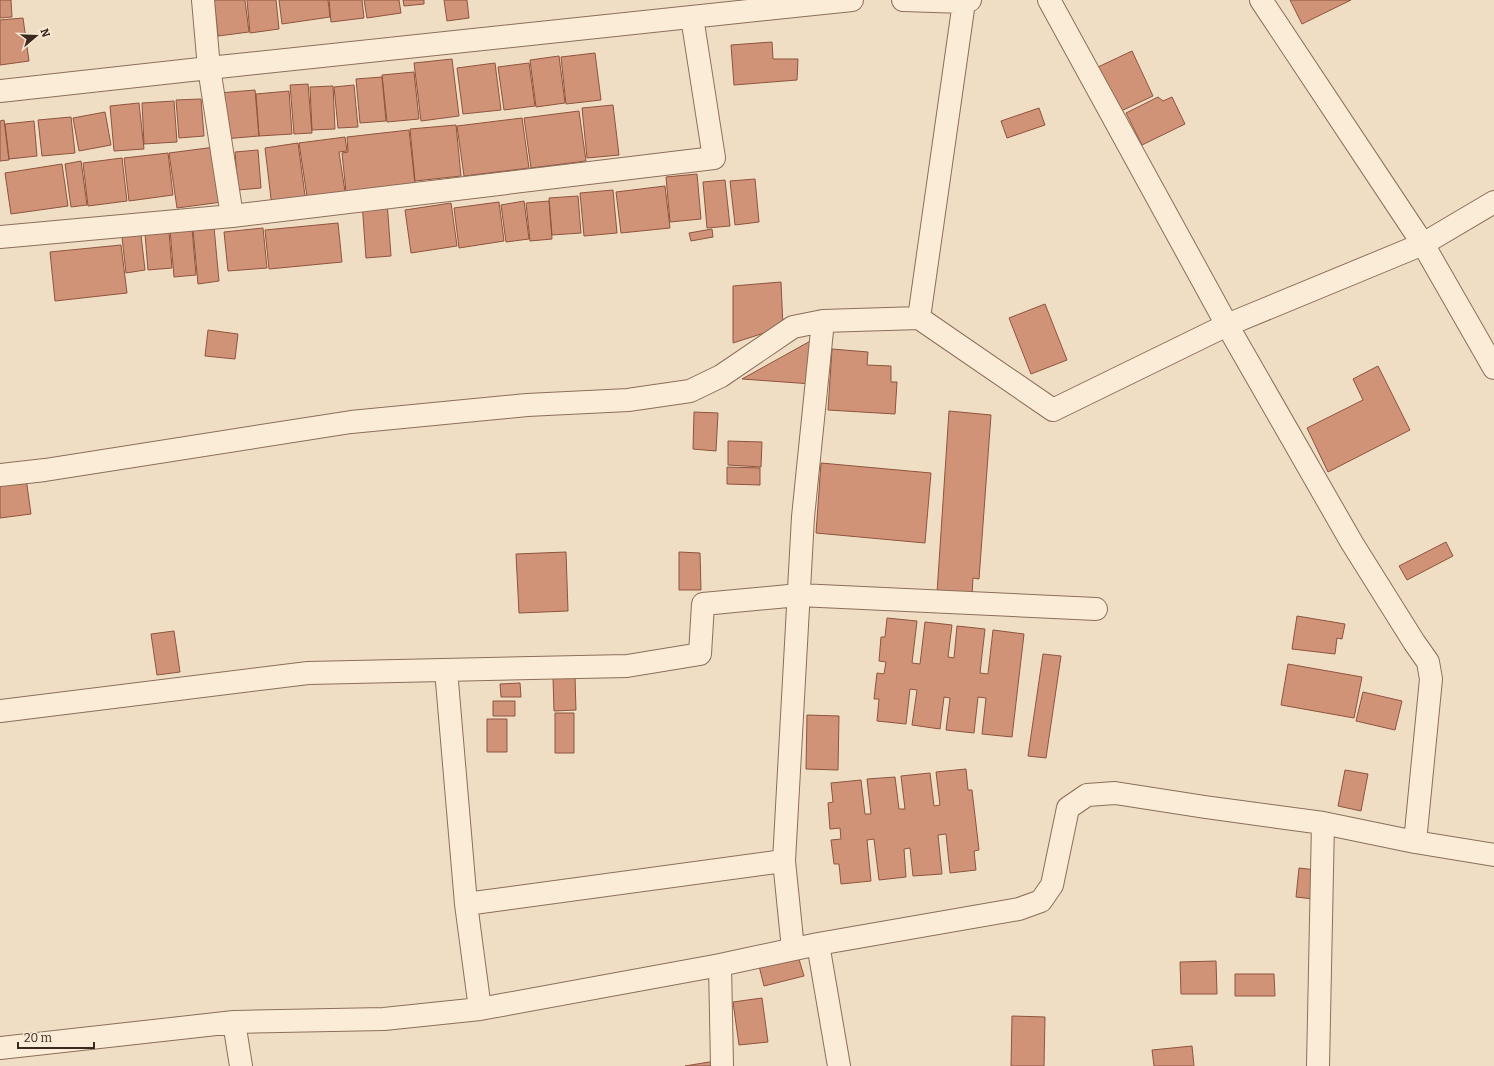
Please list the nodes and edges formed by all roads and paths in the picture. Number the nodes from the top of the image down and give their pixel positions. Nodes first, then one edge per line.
1 (204, 0) edge
2 (852, 0) edge
3 (902, 0) edge
4 (1049, 0) edge
5 (1261, 0) edge
6 (967, 1) edge
7 (692, 17) junction
8 (209, 68) junction
9 (0, 91) edge
10 (1494, 202) edge
11 (232, 216) junction
12 (0, 237) edge
13 (1423, 244) junction
14 (919, 318) junction
15 (823, 321) junction
16 (1228, 325) junction
17 (1494, 368) edge
18 (0, 475) edge
19 (799, 595) junction
20 (1096, 609) dead end
21 (446, 670) junction
22 (0, 711) edge
23 (1323, 823) junction
24 (1416, 842) junction
25 (1494, 855) edge
26 (784, 861) junction
27 (466, 904) junction
28 (818, 944) junction
29 (793, 949) junction
30 (720, 965) junction
31 (480, 1010) junction
32 (234, 1022) junction
33 (0, 1048) edge
34 (241, 1066) edge
35 (722, 1066) edge
36 (839, 1066) edge
37 (1318, 1066) edge

1 - 8 street
2 - 7 street
3 - 6 street
4 - 16 street
5 - 13 street
6 - 14 street
7 - 8 street
7 - 11 street
8 - 9 street
8 - 11 street
10 - 13 street
11 - 12 street
13 - 16 street
13 - 17 street
14 - 15 street
14 - 16 street
15 - 18 street
15 - 19 street
16 - 24 street
19 - 20 street
19 - 21 street
19 - 26 street
21 - 22 street
21 - 27 street
23 - 24 street
23 - 28 street
23 - 37 street
24 - 25 street
26 - 27 street
26 - 29 street
27 - 31 street
28 - 29 street
28 - 36 street
29 - 30 street
30 - 31 street
30 - 35 street
31 - 32 street
32 - 33 street
32 - 34 street

